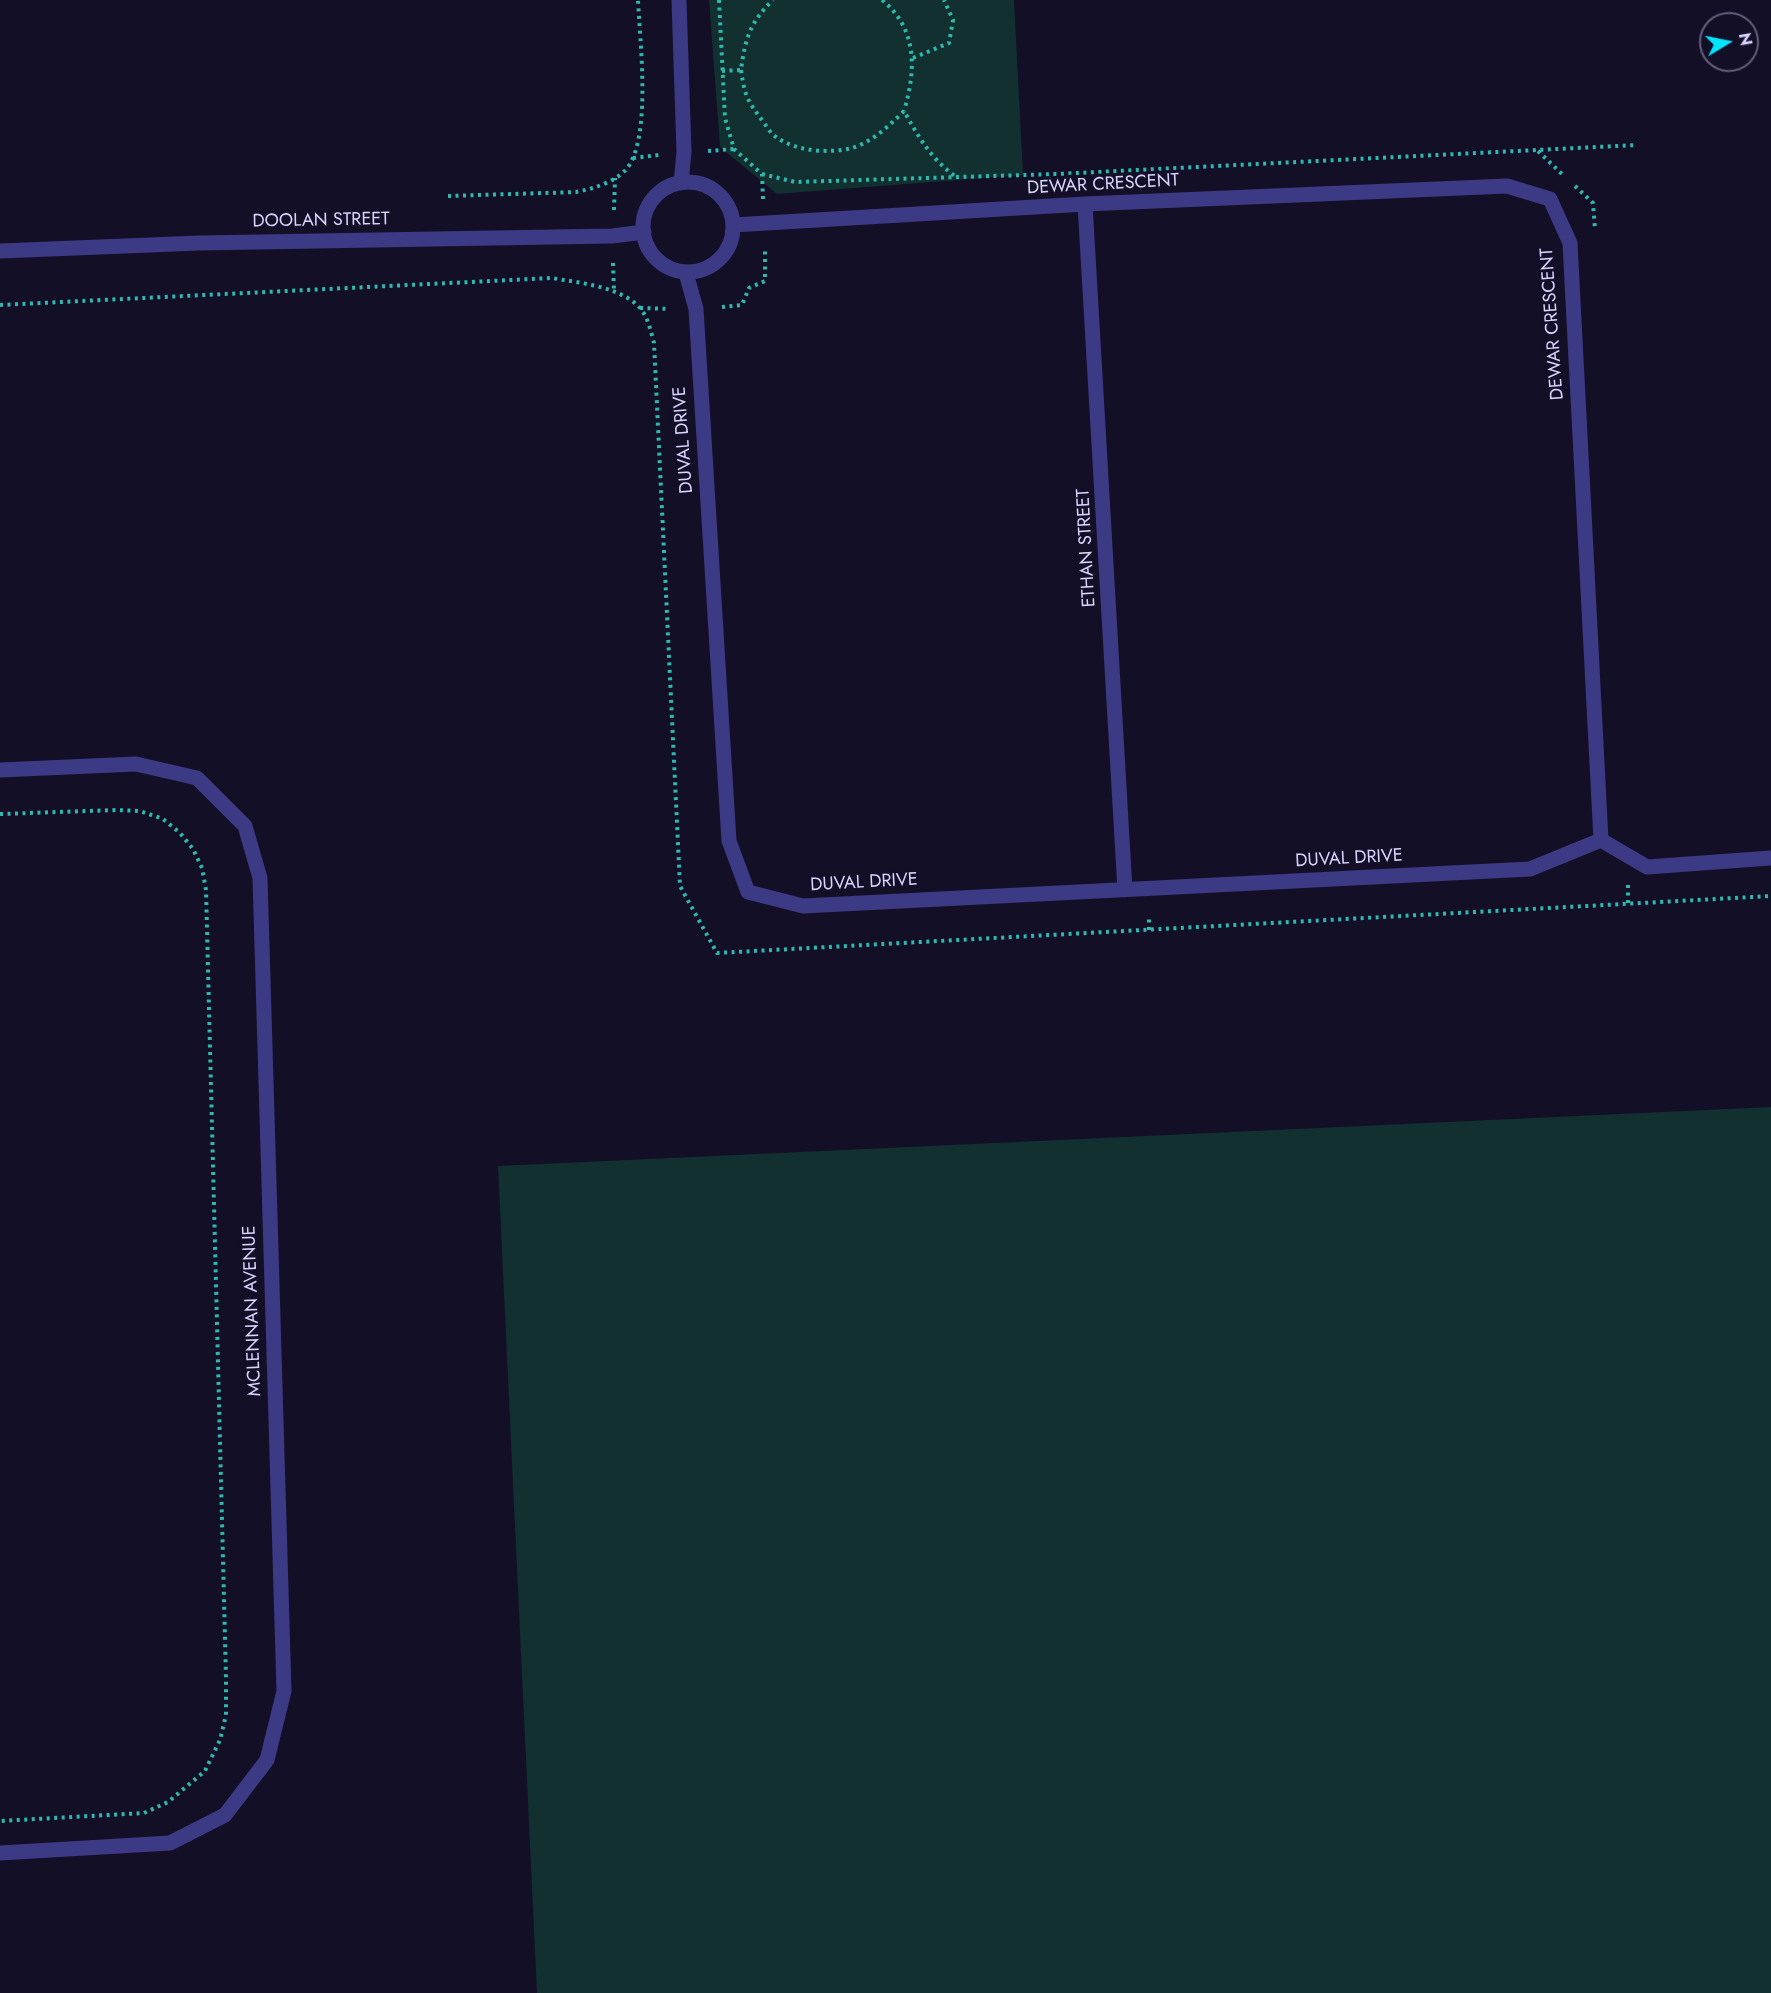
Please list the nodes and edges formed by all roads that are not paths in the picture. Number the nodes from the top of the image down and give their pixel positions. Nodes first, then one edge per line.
1 (679, 0) edge
2 (681, 183) junction
3 (1085, 204) junction
4 (733, 225) junction
5 (644, 232) junction
6 (0, 251) edge
7 (686, 273) junction
8 (0, 770) edge
9 (1601, 840) junction
10 (1771, 858) edge
11 (1125, 890) junction
12 (0, 1853) edge

1 - 2 street
2 - 4 street
2 - 5 street
3 - 4 street, DEWAR CRESCENT
3 - 9 street, DEWAR CRESCENT
3 - 11 street, ETHAN STREET
4 - 7 street
5 - 6 street, DOOLAN STREET
5 - 7 street
7 - 11 street, DUVAL DRIVE
8 - 12 street, MCLENNAN AVENUE
9 - 10 street
9 - 11 street, DUVAL DRIVE

